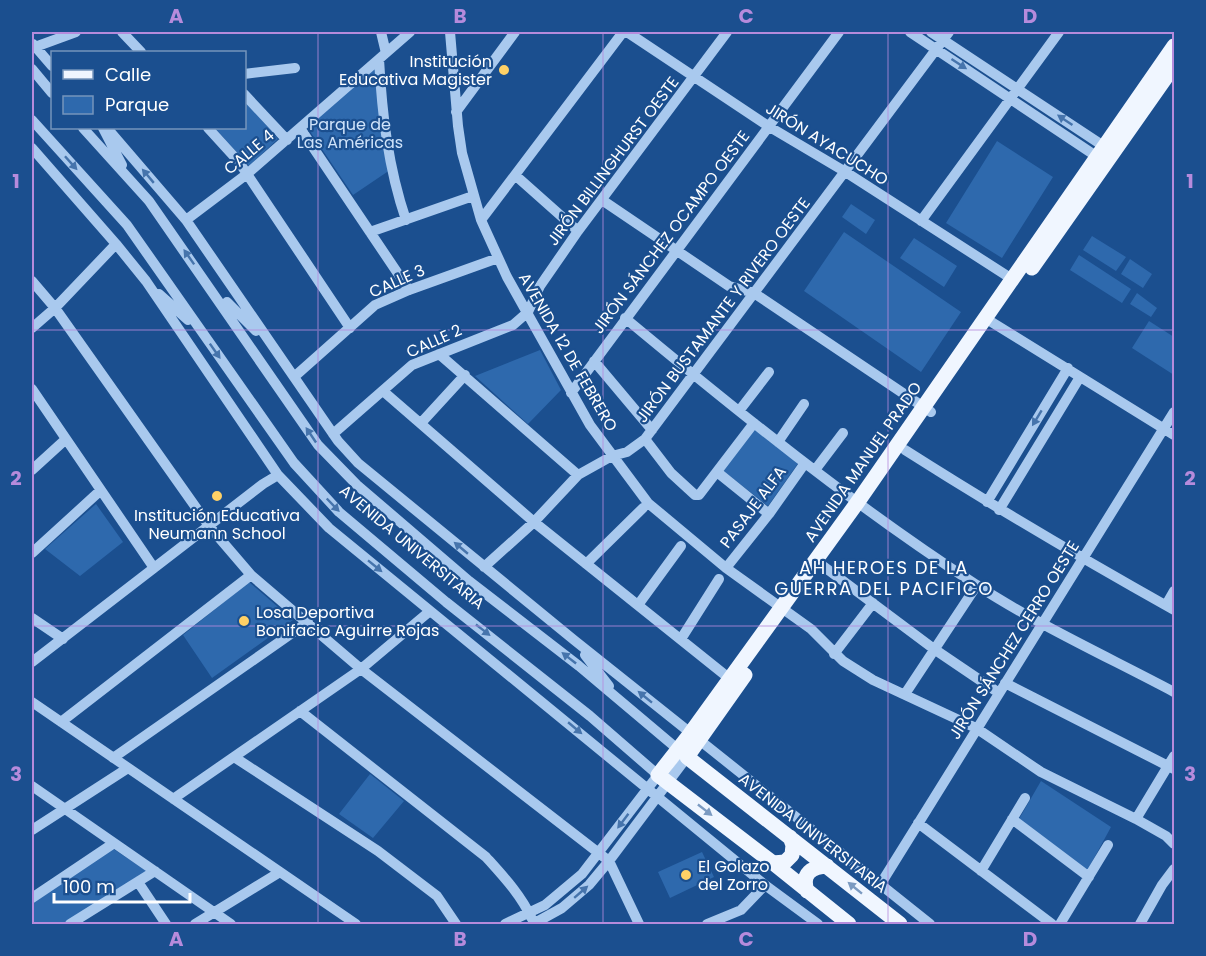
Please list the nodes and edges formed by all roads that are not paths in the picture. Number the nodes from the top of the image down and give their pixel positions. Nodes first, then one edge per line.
1 (76, 32) edge
2 (122, 32) edge
3 (381, 32) edge
4 (410, 32) edge
5 (450, 32) edge
6 (514, 32) edge
7 (625, 32) edge
8 (728, 32) edge
9 (839, 32) edge
10 (910, 32) edge
11 (931, 32) edge
12 (1059, 32) edge
13 (942, 40) edge
14 (33, 45) edge
15 (1174, 46) edge
16 (140, 51) edge
17 (382, 56) junction
18 (51, 65) edge
19 (1174, 66) edge
20 (295, 68) dead end
21 (32, 69) edge
22 (246, 74) edge
23 (694, 77) junction
24 (51, 92) edge
25 (1014, 93) junction
26 (246, 96) edge
27 (456, 112) junction
28 (32, 120) edge
29 (768, 126) junction
30 (300, 128) junction
31 (84, 129) edge
32 (103, 129) edge
33 (108, 129) edge
34 (209, 129) edge
35 (287, 140) junction
36 (32, 148) edge
37 (1105, 155) junction
38 (844, 171) junction
39 (247, 174) junction
40 (515, 175) junction
41 (131, 181) junction
42 (473, 196) junction
43 (602, 200) junction
44 (186, 220) junction
45 (406, 220) junction
46 (481, 220) junction
47 (921, 221) junction
48 (578, 231) junction
49 (370, 232) junction
50 (116, 244) junction
51 (675, 251) junction
52 (498, 258) junction
53 (1012, 279) junction
54 (32, 281) edge
55 (146, 281) junction
56 (207, 283) junction
57 (409, 290) junction
58 (754, 293) junction
59 (55, 308) junction
60 (528, 312) junction
61 (625, 318) junction
62 (990, 320) junction
63 (32, 328) edge
64 (350, 328) junction
65 (203, 333) junction
66 (273, 348) junction
67 (439, 354) junction
68 (594, 361) junction
69 (1068, 368) junction
70 (769, 372) dead end
71 (465, 375) junction
72 (694, 375) junction
73 (1080, 376) junction
74 (294, 377) junction
75 (32, 390) edge
76 (383, 391) junction
77 (571, 393) junction
78 (804, 404) dead end
79 (927, 409) junction
80 (739, 411) junction
81 (1174, 412) edge
82 (421, 423) junction
83 (754, 423) junction
84 (1164, 429) junction
85 (843, 433) dead end
86 (333, 434) junction
87 (649, 435) junction
88 (1174, 435) edge
89 (66, 439) junction
90 (778, 442) junction
91 (905, 450) junction
92 (612, 456) junction
93 (805, 462) junction
94 (32, 470) edge
95 (815, 470) junction
96 (717, 472) junction
97 (278, 475) junction
98 (578, 475) junction
99 (101, 490) junction
100 (987, 502) junction
101 (860, 505) junction
102 (643, 508) dead end
103 (999, 510) junction
104 (769, 514) junction
105 (534, 522) junction
106 (209, 526) junction
107 (681, 546) dead end
108 (32, 553) edge
109 (1083, 559) junction
110 (819, 563) junction
111 (586, 564) junction
112 (484, 567) junction
113 (154, 568) junction
114 (726, 568) junction
115 (251, 574) junction
116 (719, 579) dead end
117 (977, 585) junction
118 (1174, 591) edge
119 (873, 603) junction
120 (639, 606) junction
121 (1170, 607) edge
122 (430, 611) junction
123 (785, 612) junction
124 (32, 618) edge
125 (308, 622) junction
126 (1042, 624) junction
127 (63, 639) junction
128 (681, 639) junction
129 (574, 640) junction
130 (934, 649) junction
131 (834, 654) junction
132 (32, 662) edge
133 (361, 669) junction
134 (730, 678) junction
135 (1002, 688) junction
136 (1174, 692) edge
137 (905, 694) junction
138 (32, 702) edge
139 (622, 703) junction
140 (300, 711) junction
141 (61, 722) junction
142 (976, 728) junction
143 (695, 737) junction
144 (682, 754) junction
145 (1174, 756) edge
146 (234, 757) junction
147 (113, 758) junction
148 (128, 768) junction
149 (1171, 768) edge
150 (663, 779) junction
151 (32, 786) edge
152 (648, 789) junction
153 (657, 796) junction
154 (1025, 798) dead end
155 (173, 799) junction
156 (64, 808) junction
157 (1012, 819) junction
158 (1136, 819) junction
159 (918, 824) junction
160 (32, 830) edge
161 (790, 837) junction
162 (114, 843) junction
163 (1174, 844) edge
164 (1108, 845) dead end
165 (599, 853) junction
166 (609, 861) junction
167 (773, 863) junction
168 (827, 866) junction
169 (1174, 869) edge
170 (155, 871) junction
171 (981, 871) junction
172 (280, 872) junction
173 (1089, 877) junction
174 (138, 882) junction
175 (765, 885) junction
176 (880, 885) junction
177 (807, 891) junction
178 (32, 898) edge
179 (214, 913) junction
180 (86, 920) edge
181 (532, 921) edge
182 (70, 924) edge
183 (166, 924) edge
184 (195, 924) edge
185 (231, 924) edge
186 (356, 924) edge
187 (456, 924) edge
188 (506, 924) edge
189 (639, 924) edge
190 (709, 924) edge
191 (818, 924) edge
192 (849, 924) edge
193 (900, 924) edge
194 (930, 924) edge
195 (1052, 924) edge
196 (1060, 924) edge
197 (1140, 924) edge

1 - 14 street
2 - 16 street
3 - 17 street
4 - 17 street, CALLE 4
5 - 27 street, AVENIDA 12 DE FEBRERO
6 - 27 street
7 - 23 street, JIRÓN AYACUCHO
7 - 40 street
8 - 23 street, JIRÓN BILLINGHURST OESTE
9 - 29 street, JIRÓN SÁNCHEZ OCAMPO OESTE
10 - 13 street
11 - 13 street
12 - 25 street
13 - 25 street
13 - 38 street, JIRÓN BUSTAMANTE Y RIVERO OESTE
14 - 18 street
15 - 37 main road, AVENIDA MANUEL PRADO
17 - 30 street, CALLE 4
17 - 45 street
19 - 37 main road, AVENIDA MANUEL PRADO
20 - 22 street
21 - 24 street
23 - 29 street, JIRÓN AYACUCHO
23 - 43 street, JIRÓN BILLINGHURST OESTE
25 - 37 street
25 - 47 street
26 - 35 street
27 - 42 street, AVENIDA 12 DE FEBRERO
28 -> 65 street, AVENIDA UNIVERSITARIA
29 - 38 street, JIRÓN AYACUCHO
29 - 51 street, JIRÓN SÁNCHEZ OCAMPO OESTE
30 - 35 street, CALLE 4
30 - 49 street
31 - 41 street, AVENIDA UNIVERSITARIA
32 - 41 street
44 -> 33 street, AVENIDA UNIVERSITARIA
34 - 39 street
35 - 39 street, CALLE 4
36 - 50 street
37 - 53 main road, AVENIDA MANUEL PRADO
37 - 62 main road, AVENIDA MANUEL PRADO
38 - 47 street, JIRÓN AYACUCHO
38 - 58 street, JIRÓN BUSTAMANTE Y RIVERO OESTE
39 - 44 street, CALLE 4
39 - 64 street
40 - 46 street
40 - 48 street
56 -> 41 street, AVENIDA UNIVERSITARIA
42 - 45 street
42 - 46 street, AVENIDA 12 DE FEBRERO
43 - 48 street, JIRÓN BILLINGHURST OESTE
43 - 51 street
44 - 66 street, AVENIDA UNIVERSITARIA
45 - 49 street
46 - 52 street, AVENIDA 12 DE FEBRERO
47 - 53 street, JIRÓN AYACUCHO
48 - 60 street, JIRÓN BILLINGHURST OESTE
49 - 57 street
50 - 55 street
50 - 59 street
51 - 58 street
51 - 61 street, JIRÓN SÁNCHEZ OCAMPO OESTE
52 - 57 street, CALLE 3
52 - 60 street, AVENIDA 12 DE FEBRERO
53 - 62 main road, AVENIDA MANUEL PRADO
54 - 59 street
55 - 65 street
55 - 97 street
56 - 66 street
139 -> 56 street, AVENIDA UNIVERSITARIA
57 - 64 street, CALLE 3
58 - 72 street, JIRÓN BUSTAMANTE Y RIVERO OESTE
58 - 79 street
59 - 63 street
59 - 106 street
60 - 67 street, CALLE 2
60 - 77 street, AVENIDA 12 DE FEBRERO
61 - 68 street, JIRÓN SÁNCHEZ OCAMPO OESTE
61 - 72 street
62 - 69 street
62 - 79 main road, AVENIDA MANUEL PRADO
64 - 74 street, CALLE 3
65 -> 150 street, AVENIDA UNIVERSITARIA
66 - 74 street, AVENIDA UNIVERSITARIA
67 - 71 street
67 - 76 street, CALLE 2
68 - 77 street, JIRÓN SÁNCHEZ OCAMPO OESTE
68 - 87 street
69 - 73 street
69 -> 100 street
70 - 80 street
71 - 82 street
71 - 98 street
72 - 80 street
72 - 87 street, JIRÓN BUSTAMANTE Y RIVERO OESTE
73 - 84 street
73 - 103 street
74 - 86 street, AVENIDA UNIVERSITARIA
75 - 89 street
76 - 82 street
76 - 86 street, CALLE 2
77 - 92 street, AVENIDA 12 DE FEBRERO
78 - 90 street
79 - 91 main road, AVENIDA MANUEL PRADO
79 - 101 main road, AVENIDA MANUEL PRADO
80 - 83 street
81 - 84 street, JIRÓN SÁNCHEZ CERRO OESTE
82 - 105 street
83 - 90 street
83 - 96 street
84 - 88 street
84 - 109 street, JIRÓN SÁNCHEZ CERRO OESTE
85 - 95 street
112 -> 86 street, AVENIDA UNIVERSITARIA
87 - 92 street, JIRÓN BUSTAMANTE Y RIVERO OESTE
87 - 96 street
89 - 94 street
89 - 99 street
90 - 93 street
91 - 100 street
91 - 101 main road, AVENIDA MANUEL PRADO
92 - 98 street, JIRÓN BUSTAMANTE Y RIVERO OESTE
92 - 114 street, AVENIDA 12 DE FEBRERO
93 - 95 street
93 - 104 street, PASAJE ALFA
95 - 101 street
96 - 104 street
97 - 106 street
97 -> 122 street
98 - 105 street, JIRÓN BUSTAMANTE Y RIVERO OESTE
99 - 108 street
99 - 113 street
100 - 103 street
101 - 110 main road, AVENIDA MANUEL PRADO
101 - 117 street
102 - 111 street
103 - 109 street
104 - 114 street, PASAJE ALFA
105 - 111 street
105 - 112 street, JIRÓN BUSTAMANTE Y RIVERO OESTE
106 - 113 street
106 - 115 street
107 - 120 street
109 - 121 street
109 - 126 street, JIRÓN SÁNCHEZ CERRO OESTE
110 - 119 street
110 - 123 main road, AVENIDA MANUEL PRADO
111 - 120 street
112 - 129 street, AVENIDA UNIVERSITARIA
113 - 127 street
114 - 123 street, AVENIDA 12 DE FEBRERO
115 - 125 street
115 - 141 street
116 - 128 street
117 - 126 street
117 - 130 street
118 - 121 street
119 - 130 street
119 - 131 street
120 - 128 street
122 - 133 street
122 -> 152 street
123 - 131 street, AVENIDA 12 DE FEBRERO
123 - 134 main road, AVENIDA MANUEL PRADO
123 - 143 main road, AVENIDA MANUEL PRADO
124 - 127 street
125 - 133 street
125 - 147 street
126 - 135 street, JIRÓN SÁNCHEZ CERRO OESTE
126 - 136 street
127 - 132 street
128 - 134 street
129 - 139 street
143 -> 129 street, AVENIDA UNIVERSITARIA
130 - 135 street
130 - 137 street
131 - 137 street, AVENIDA 12 DE FEBRERO
133 - 140 street
133 - 165 street
134 - 143 main road, AVENIDA MANUEL PRADO
135 - 142 street, JIRÓN SÁNCHEZ CERRO OESTE
135 - 149 street
137 - 142 street, AVENIDA 12 DE FEBRERO
138 - 141 street
139 - 144 street, AVENIDA UNIVERSITARIA
140 - 146 street
140 - 181 street
141 - 147 street
142 - 158 street, AVENIDA 12 DE FEBRERO
142 - 159 street, JIRÓN SÁNCHEZ CERRO OESTE
143 - 144 main road, AVENIDA MANUEL PRADO
143 - 176 street, AVENIDA UNIVERSITARIA
144 - 150 main road, AVENIDA MANUEL PRADO
144 - 161 main road, AVENIDA UNIVERSITARIA
145 - 149 street
146 - 155 street
146 - 187 street
147 - 148 street
148 - 155 street
148 - 156 street
149 - 158 street
150 - 152 street, AVENIDA MANUEL PRADO
150 - 153 street, AVENIDA MANUEL PRADO
150 -> 167 main road, AVENIDA UNIVERSITARIA
151 - 156 street
152 - 153 street
152 -> 165 street, AVENIDA MANUEL PRADO
153 - 166 street, AVENIDA MANUEL PRADO
153 - 175 street
154 - 157 street
155 - 172 street
156 - 160 street
156 - 162 street
157 - 171 street
157 - 173 street
158 - 163 street, AVENIDA 12 DE FEBRERO
159 - 171 street
159 - 176 street, JIRÓN SÁNCHEZ CERRO OESTE
161 - 167 main road
161 - 168 main road, AVENIDA UNIVERSITARIA
162 - 170 street
162 - 178 street
164 - 173 street
165 - 166 street
165 - 181 street, AVENIDA MANUEL PRADO
181 -> 166 street, AVENIDA MANUEL PRADO
166 - 189 street
167 - 177 main road, AVENIDA UNIVERSITARIA
168 - 177 main road
193 -> 168 main road, AVENIDA UNIVERSITARIA
169 - 197 street
170 - 174 street
170 - 179 street
171 - 195 street
172 - 179 street
172 - 186 street
173 - 196 street
174 - 180 street
174 - 183 street
175 - 190 street
175 - 191 street
176 - 194 street, AVENIDA UNIVERSITARIA
177 - 192 main road, AVENIDA UNIVERSITARIA
179 - 184 street
179 - 185 street
180 - 182 street
181 - 188 street, AVENIDA MANUEL PRADO

